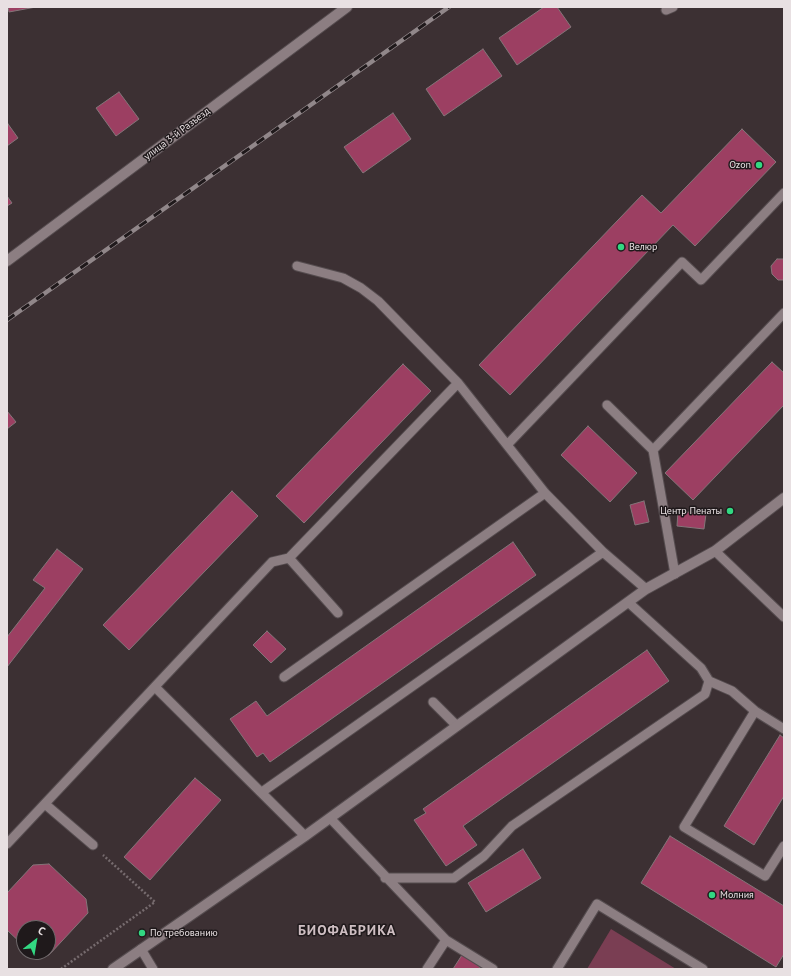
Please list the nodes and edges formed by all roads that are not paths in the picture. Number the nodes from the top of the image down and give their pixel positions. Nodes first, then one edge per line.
1 (347, 7) edge
2 (784, 193) edge
3 (7, 261) edge
4 (297, 266) dead end
5 (784, 313) edge
6 (458, 383) junction
7 (607, 405) dead end
8 (507, 445) junction
9 (653, 450) junction
10 (545, 493) junction
11 (784, 498) edge
12 (715, 551) junction
13 (603, 552) junction
14 (289, 558) junction
15 (675, 574) junction
16 (646, 589) junction
17 (628, 602) junction
18 (338, 613) dead end
19 (784, 617) edge
20 (284, 677) dead end
21 (709, 681) junction
22 (155, 687) junction
23 (433, 702) dead end
24 (755, 711) junction
25 (458, 726) junction
26 (784, 728) edge
27 (262, 792) junction
28 (45, 804) junction
29 (330, 818) junction
30 (306, 836) junction
31 (7, 844) edge
32 (93, 845) road end
33 (784, 846) edge
34 (385, 878) junction
35 (446, 940) junction
36 (141, 950) junction
37 (113, 969) edge
38 (153, 969) edge
39 (427, 969) edge
40 (493, 969) edge
41 (557, 969) edge
42 (703, 969) edge

1 - 3 street, улица 3-й Разъезд
2 - 8 lane
4 - 6 lane
5 - 9 lane
6 - 8 lane
6 - 14 lane
7 - 9 lane
8 - 10 lane
9 - 15 lane
10 - 13 lane
10 - 20 lane
11 - 12 street
12 - 15 street
12 - 19 lane
13 - 16 lane
13 - 27 lane
14 - 18 lane
14 - 22 lane
15 - 16 street
16 - 17 street
17 - 21 lane
17 - 25 street
21 - 24 lane
21 - 34 lane
22 - 27 lane
22 - 28 lane
23 - 25 lane
24 - 26 lane
24 - 33 lane
25 - 29 street
27 - 30 lane
28 - 31 lane
28 - 32 lane
29 - 30 street
29 - 34 lane
30 - 36 street
34 - 35 lane
35 - 39 lane
35 - 40 lane
36 - 37 street
36 - 38 lane
41 - 42 lane

